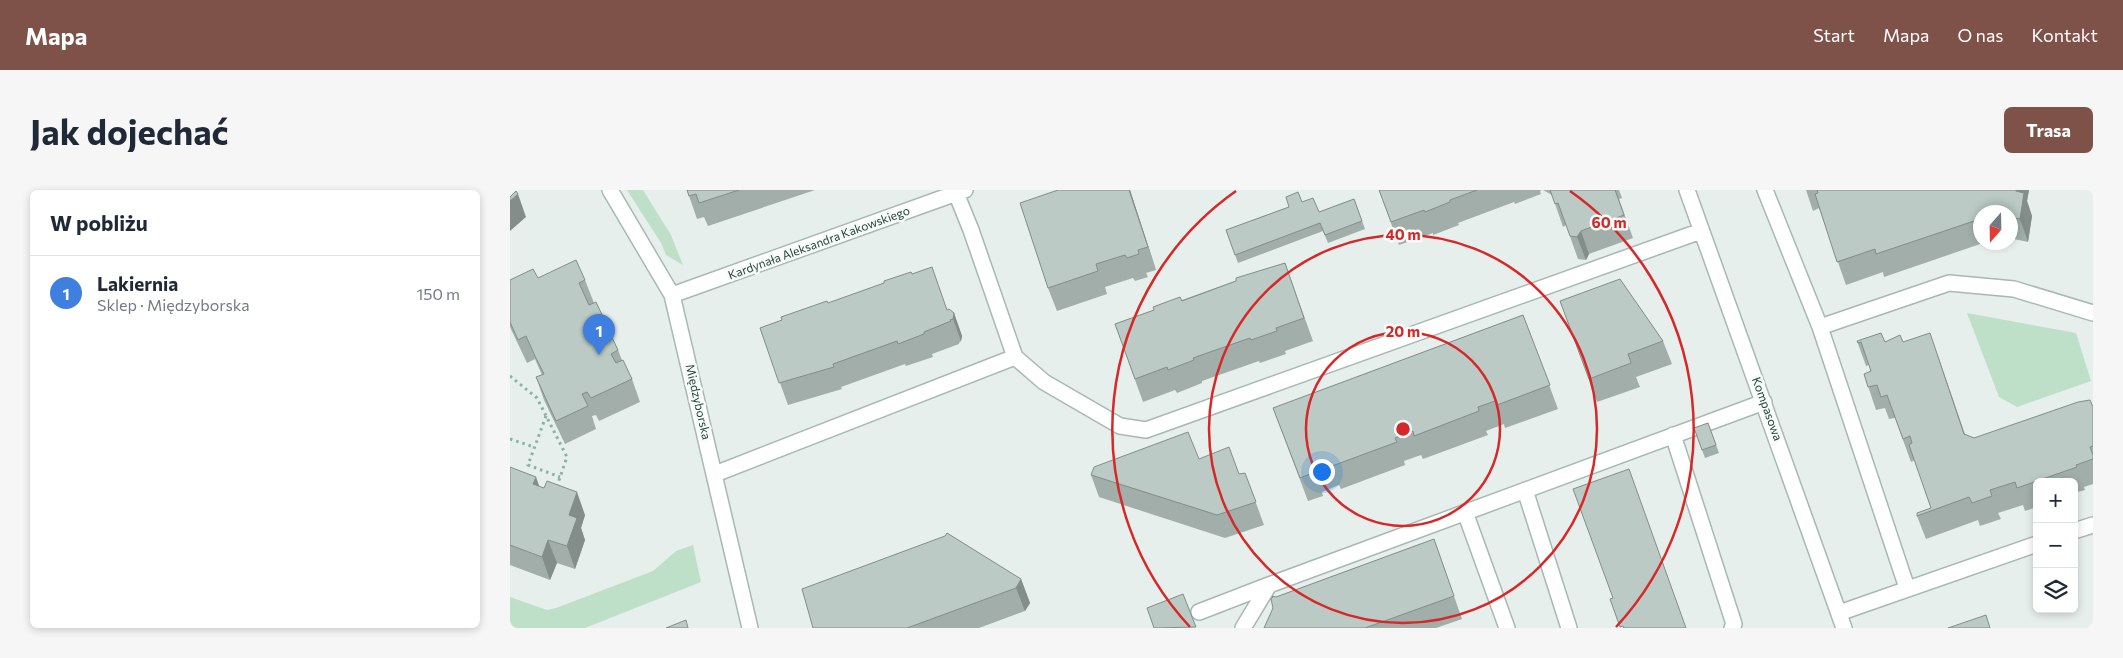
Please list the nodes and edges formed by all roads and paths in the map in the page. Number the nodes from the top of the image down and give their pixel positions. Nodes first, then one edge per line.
1 (610, 190) edge
2 (1687, 190) edge
3 (1764, 190) edge
4 (961, 192) edge
5 (1701, 231) junction
6 (672, 295) junction
7 (2093, 313) edge
8 (1820, 328) junction
9 (1015, 357) junction
10 (510, 376) edge
11 (1764, 402) junction
12 (546, 416) junction
13 (1673, 435) junction
14 (510, 438) edge
15 (534, 447) junction
16 (715, 474) junction
17 (560, 477) junction
18 (1525, 490) junction
19 (554, 493) edge
20 (1465, 512) junction
21 (2093, 525) edge
22 (2078, 530) edge
23 (2033, 545) edge
24 (1270, 585) junction
25 (1907, 588) junction
26 (1199, 612) dead end
27 (1839, 613) junction
28 (750, 628) edge
29 (1242, 628) edge
30 (1507, 628) edge
31 (1568, 628) edge
32 (1732, 628) edge
33 (1844, 628) edge

1 - 6 street, Międzyborska
2 - 5 street, Kompasowa
3 - 8 street
4 - 6 street, Kardynała Aleksandra Kakowskiego
4 - 9 street
5 - 9 street
5 - 11 street, Kompasowa
6 - 16 street, Międzyborska
7 - 8 street
8 - 25 street
9 - 16 street
10 - 12 path
11 - 13 street
11 - 27 street, Kompasowa
12 - 15 path
12 - 17 path
13 - 18 street
13 - 32 street
14 - 15 path
15 - 17 path
16 - 28 street, Międzyborska
17 - 19 path
18 - 20 street
18 - 31 street
20 - 24 street
20 - 30 street
21 - 22 street
23 - 25 street
24 - 26 street
24 - 29 street
25 - 27 street
27 - 33 street, Kompasowa

